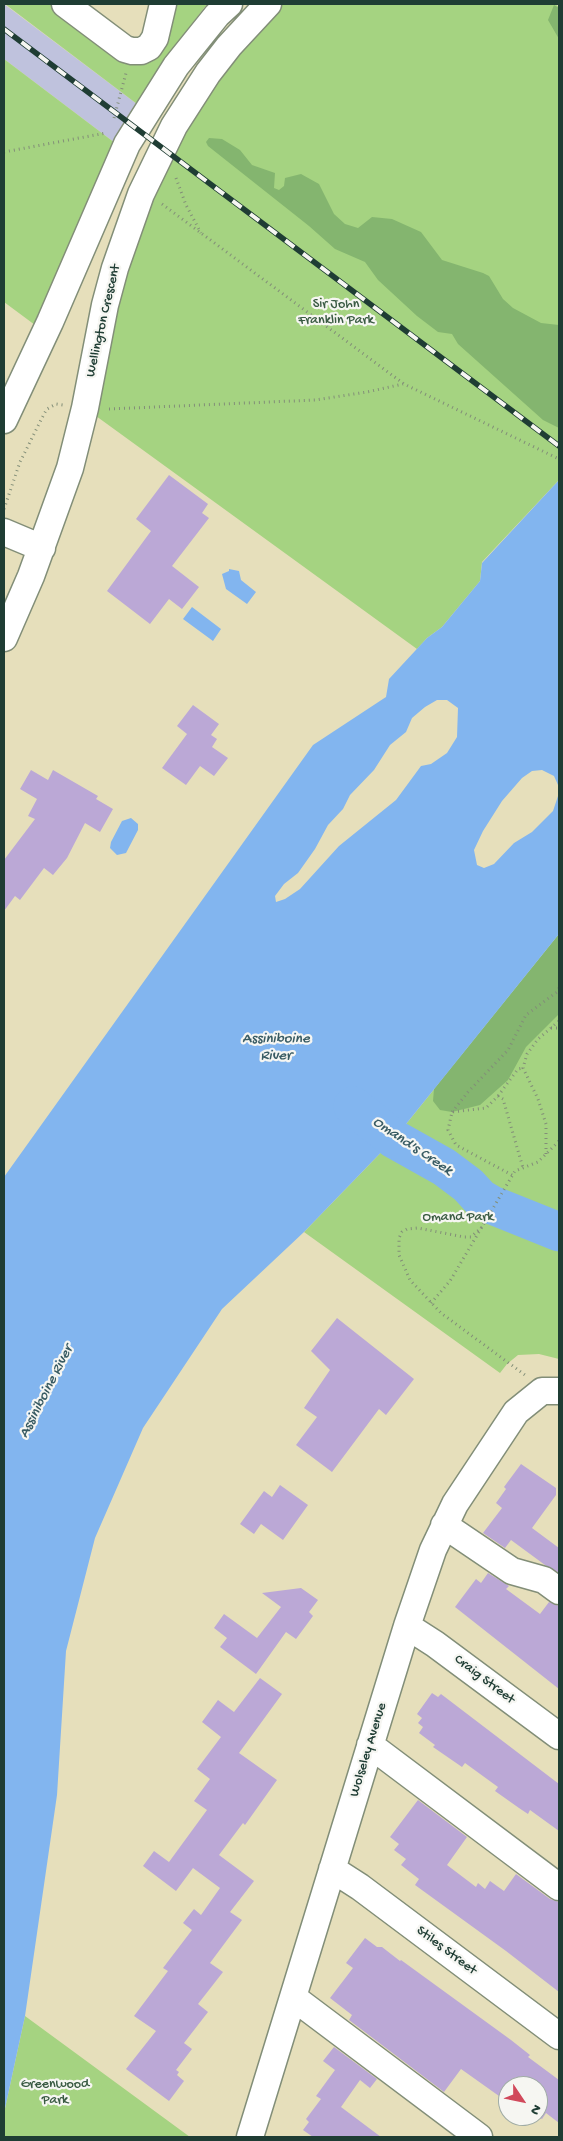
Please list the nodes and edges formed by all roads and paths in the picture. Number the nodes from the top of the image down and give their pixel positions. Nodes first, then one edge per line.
1 (64, 4) edge
2 (163, 4) edge
3 (268, 4) edge
4 (222, 7) edge
5 (132, 51) junction
6 (116, 105) dead end
7 (112, 132) dead end
8 (163, 148) junction
9 (4, 152) edge
10 (141, 194) junction
11 (201, 234) junction
12 (404, 384) junction
13 (84, 408) junction
14 (4, 420) edge
15 (559, 459) edge
16 (4, 510) edge
17 (4, 532) edge
18 (42, 548) junction
19 (4, 638) edge
20 (559, 988) edge
21 (559, 1021) edge
22 (550, 1028) junction
23 (559, 1028) edge
24 (523, 1068) junction
25 (498, 1096) junction
26 (452, 1112) junction
27 (559, 1142) edge
28 (546, 1155) junction
29 (523, 1168) junction
30 (512, 1175) junction
31 (482, 1227) junction
32 (431, 1302) junction
33 (550, 1391) edge
34 (444, 1525) junction
35 (559, 1591) edge
36 (407, 1626) junction
37 (559, 1736) edge
38 (370, 1745) junction
39 (332, 1869) junction
40 (559, 1886) edge
41 (294, 1998) junction
42 (559, 2036) edge
43 (250, 2137) edge
44 (480, 2137) edge

1 - 5 street
2 - 5 street
3 - 8 street, Wellington Crescent
4 - 14 street
5 - 6 path
7 - 9 path
8 - 10 street, Wellington Crescent
8 - 11 path
10 - 11 path
10 - 13 street, Wellington Crescent
11 - 12 path
12 - 13 path
12 - 15 path
13 - 16 path
13 - 18 street, Wellington Crescent
17 - 18 street
18 - 19 street, Wellington Crescent
20 - 26 path
21 - 22 path
22 - 23 path
22 - 24 path
24 - 25 path
24 - 28 path
25 - 26 path
25 - 29 path
26 - 30 path
27 - 28 path
28 - 29 path
29 - 30 path
30 - 31 path
31 - 32 path
31 - 32 path
32 - 33 path
33 - 34 street, Wolseley Avenue
34 - 35 street
34 - 36 street, Wolseley Avenue
36 - 37 street, Craig Street
36 - 38 street, Wolseley Avenue
38 - 39 street, Wolseley Avenue
38 - 40 street
39 - 41 street, Wolseley Avenue
39 - 42 street, Stiles Street
41 - 43 street, Wolseley Avenue
41 - 44 street

